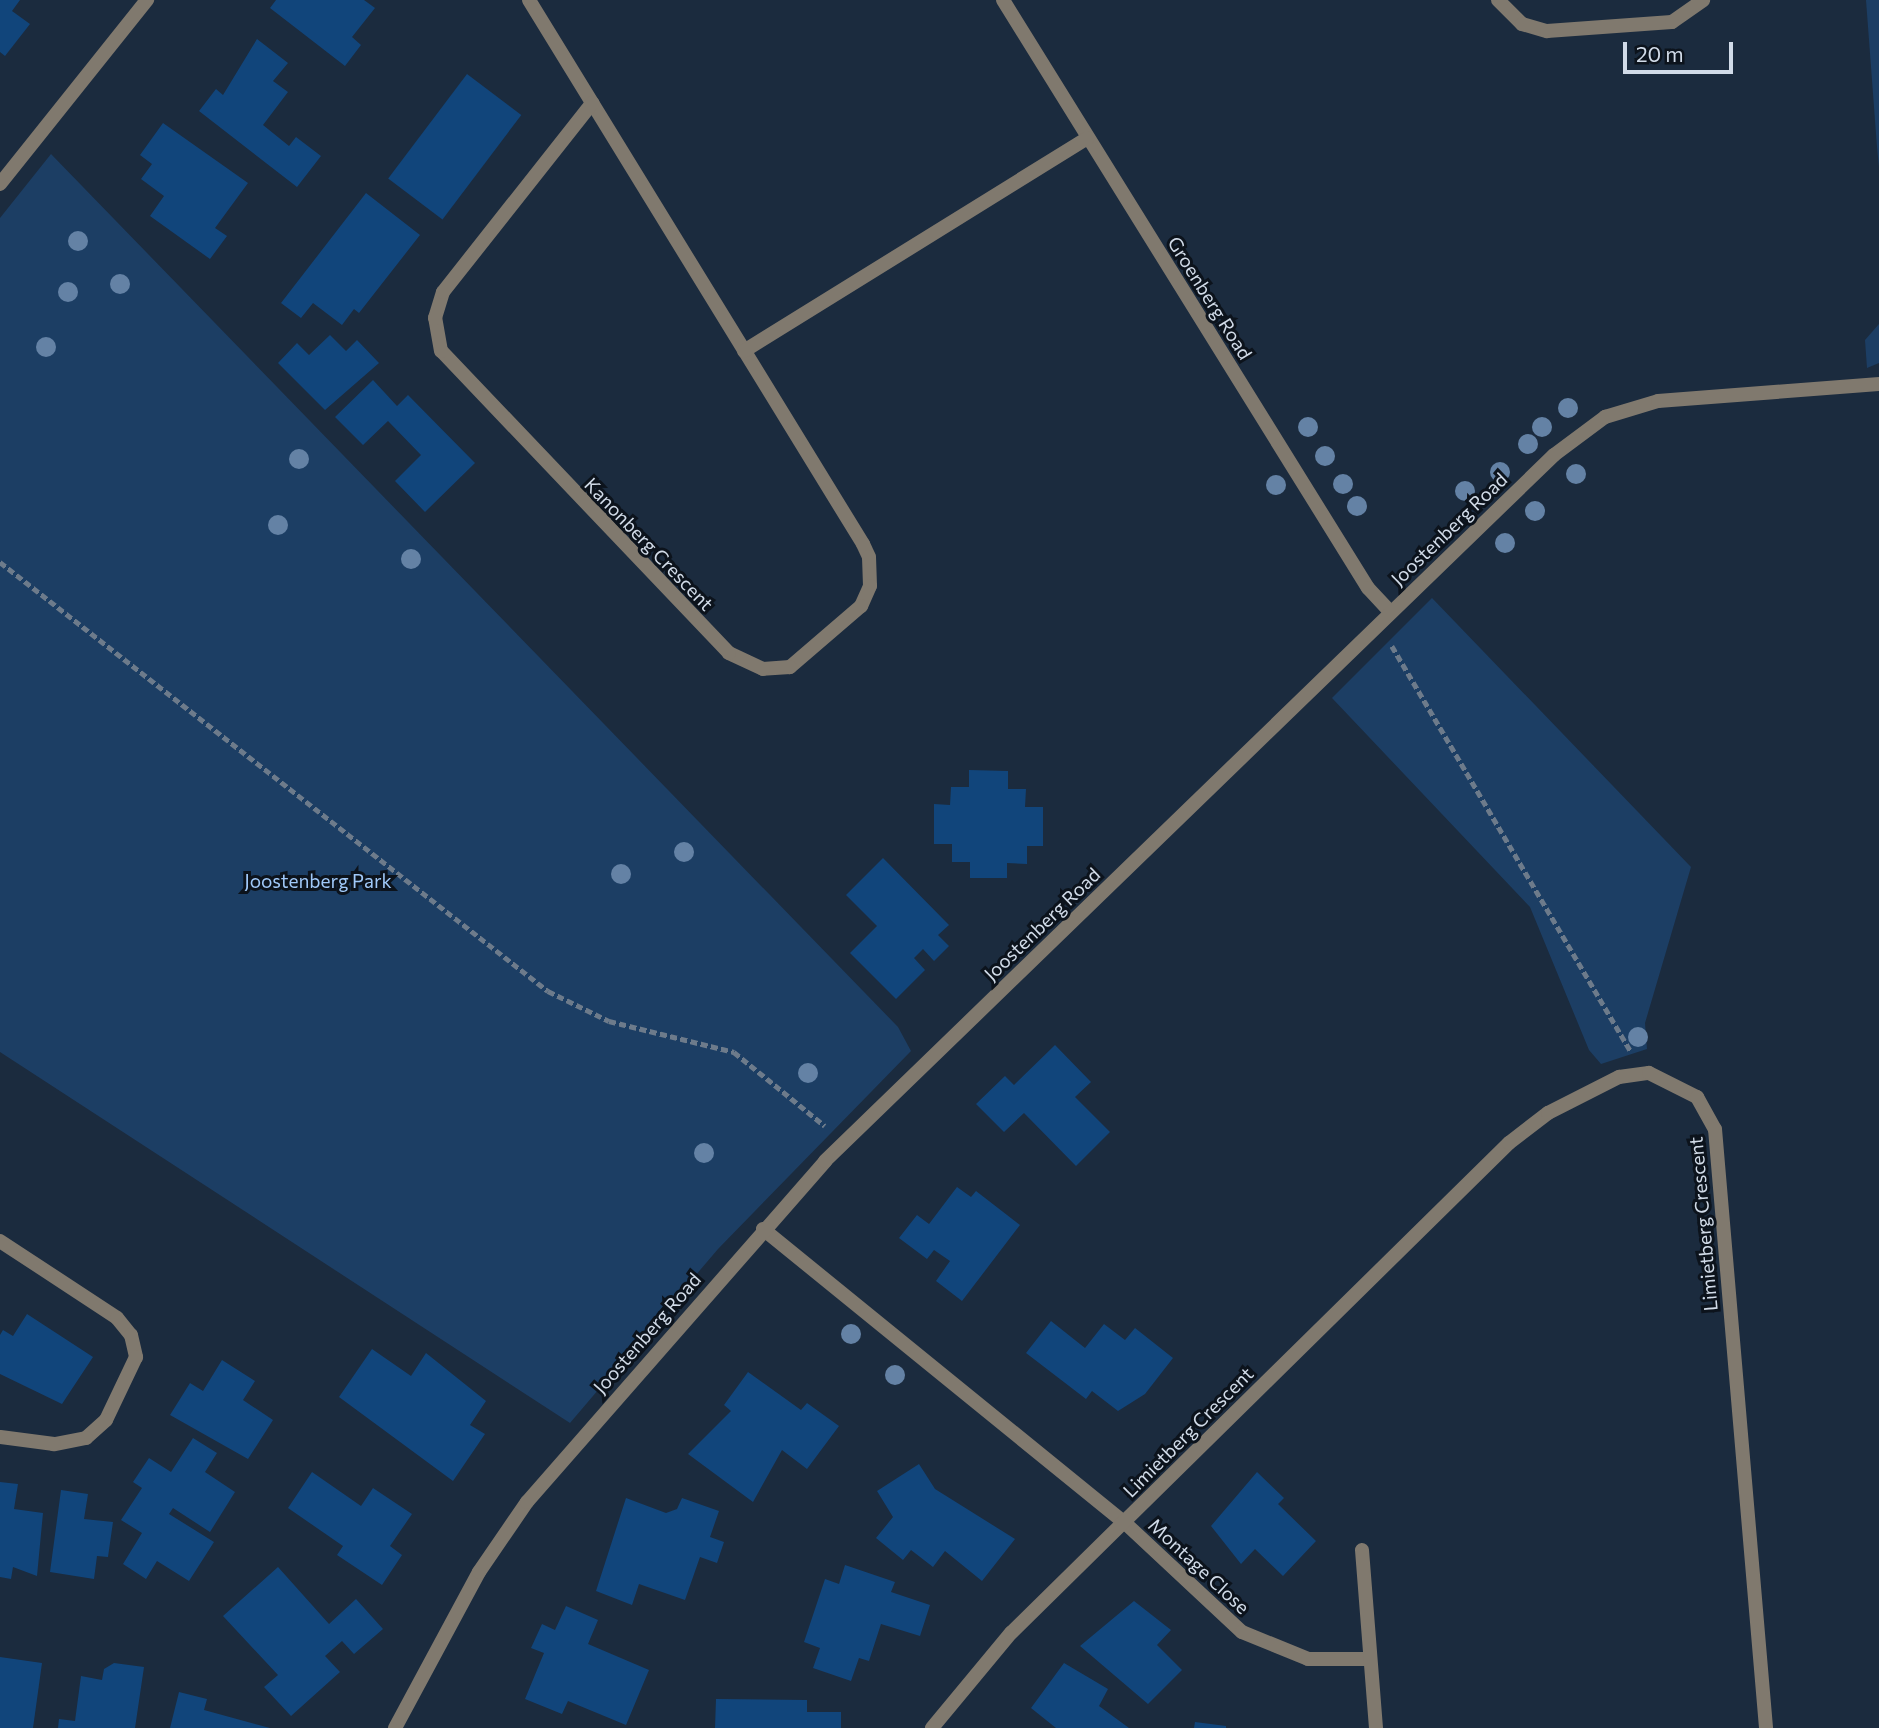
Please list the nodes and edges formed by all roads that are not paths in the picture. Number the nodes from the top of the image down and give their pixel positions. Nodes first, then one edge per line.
1 (147, 0) edge
2 (529, 0) edge
3 (1003, 0) edge
4 (1498, 0) edge
5 (1703, 0) edge
6 (592, 103) junction
7 (1087, 138) junction
8 (0, 184) edge
9 (744, 351) junction
10 (1879, 384) edge
11 (1390, 612) junction
12 (764, 1230) junction
13 (0, 1241) edge
14 (0, 1437) edge
15 (1124, 1522) junction
16 (1362, 1550) dead end
17 (1370, 1659) junction
18 (395, 1728) edge
19 (932, 1728) edge
20 (1376, 1728) edge
21 (1766, 1728) edge

1 - 8 street
2 - 6 street, Kanonberg Crescent
3 - 7 street, Groenberg Road
4 - 5 street
6 - 9 street, Kanonberg Crescent
6 - 9 street, Kanonberg Crescent
7 - 9 street
7 - 11 street, Groenberg Road
10 - 11 street, Joostenberg Road
11 - 12 street, Joostenberg Road
12 - 15 street, Limietberg Crescent
12 - 18 street, Joostenberg Road
13 - 14 street
15 - 17 street, Montage Close
15 - 19 street, Limietberg Crescent
15 - 21 street, Limietberg Crescent
16 - 17 street
17 - 20 street

